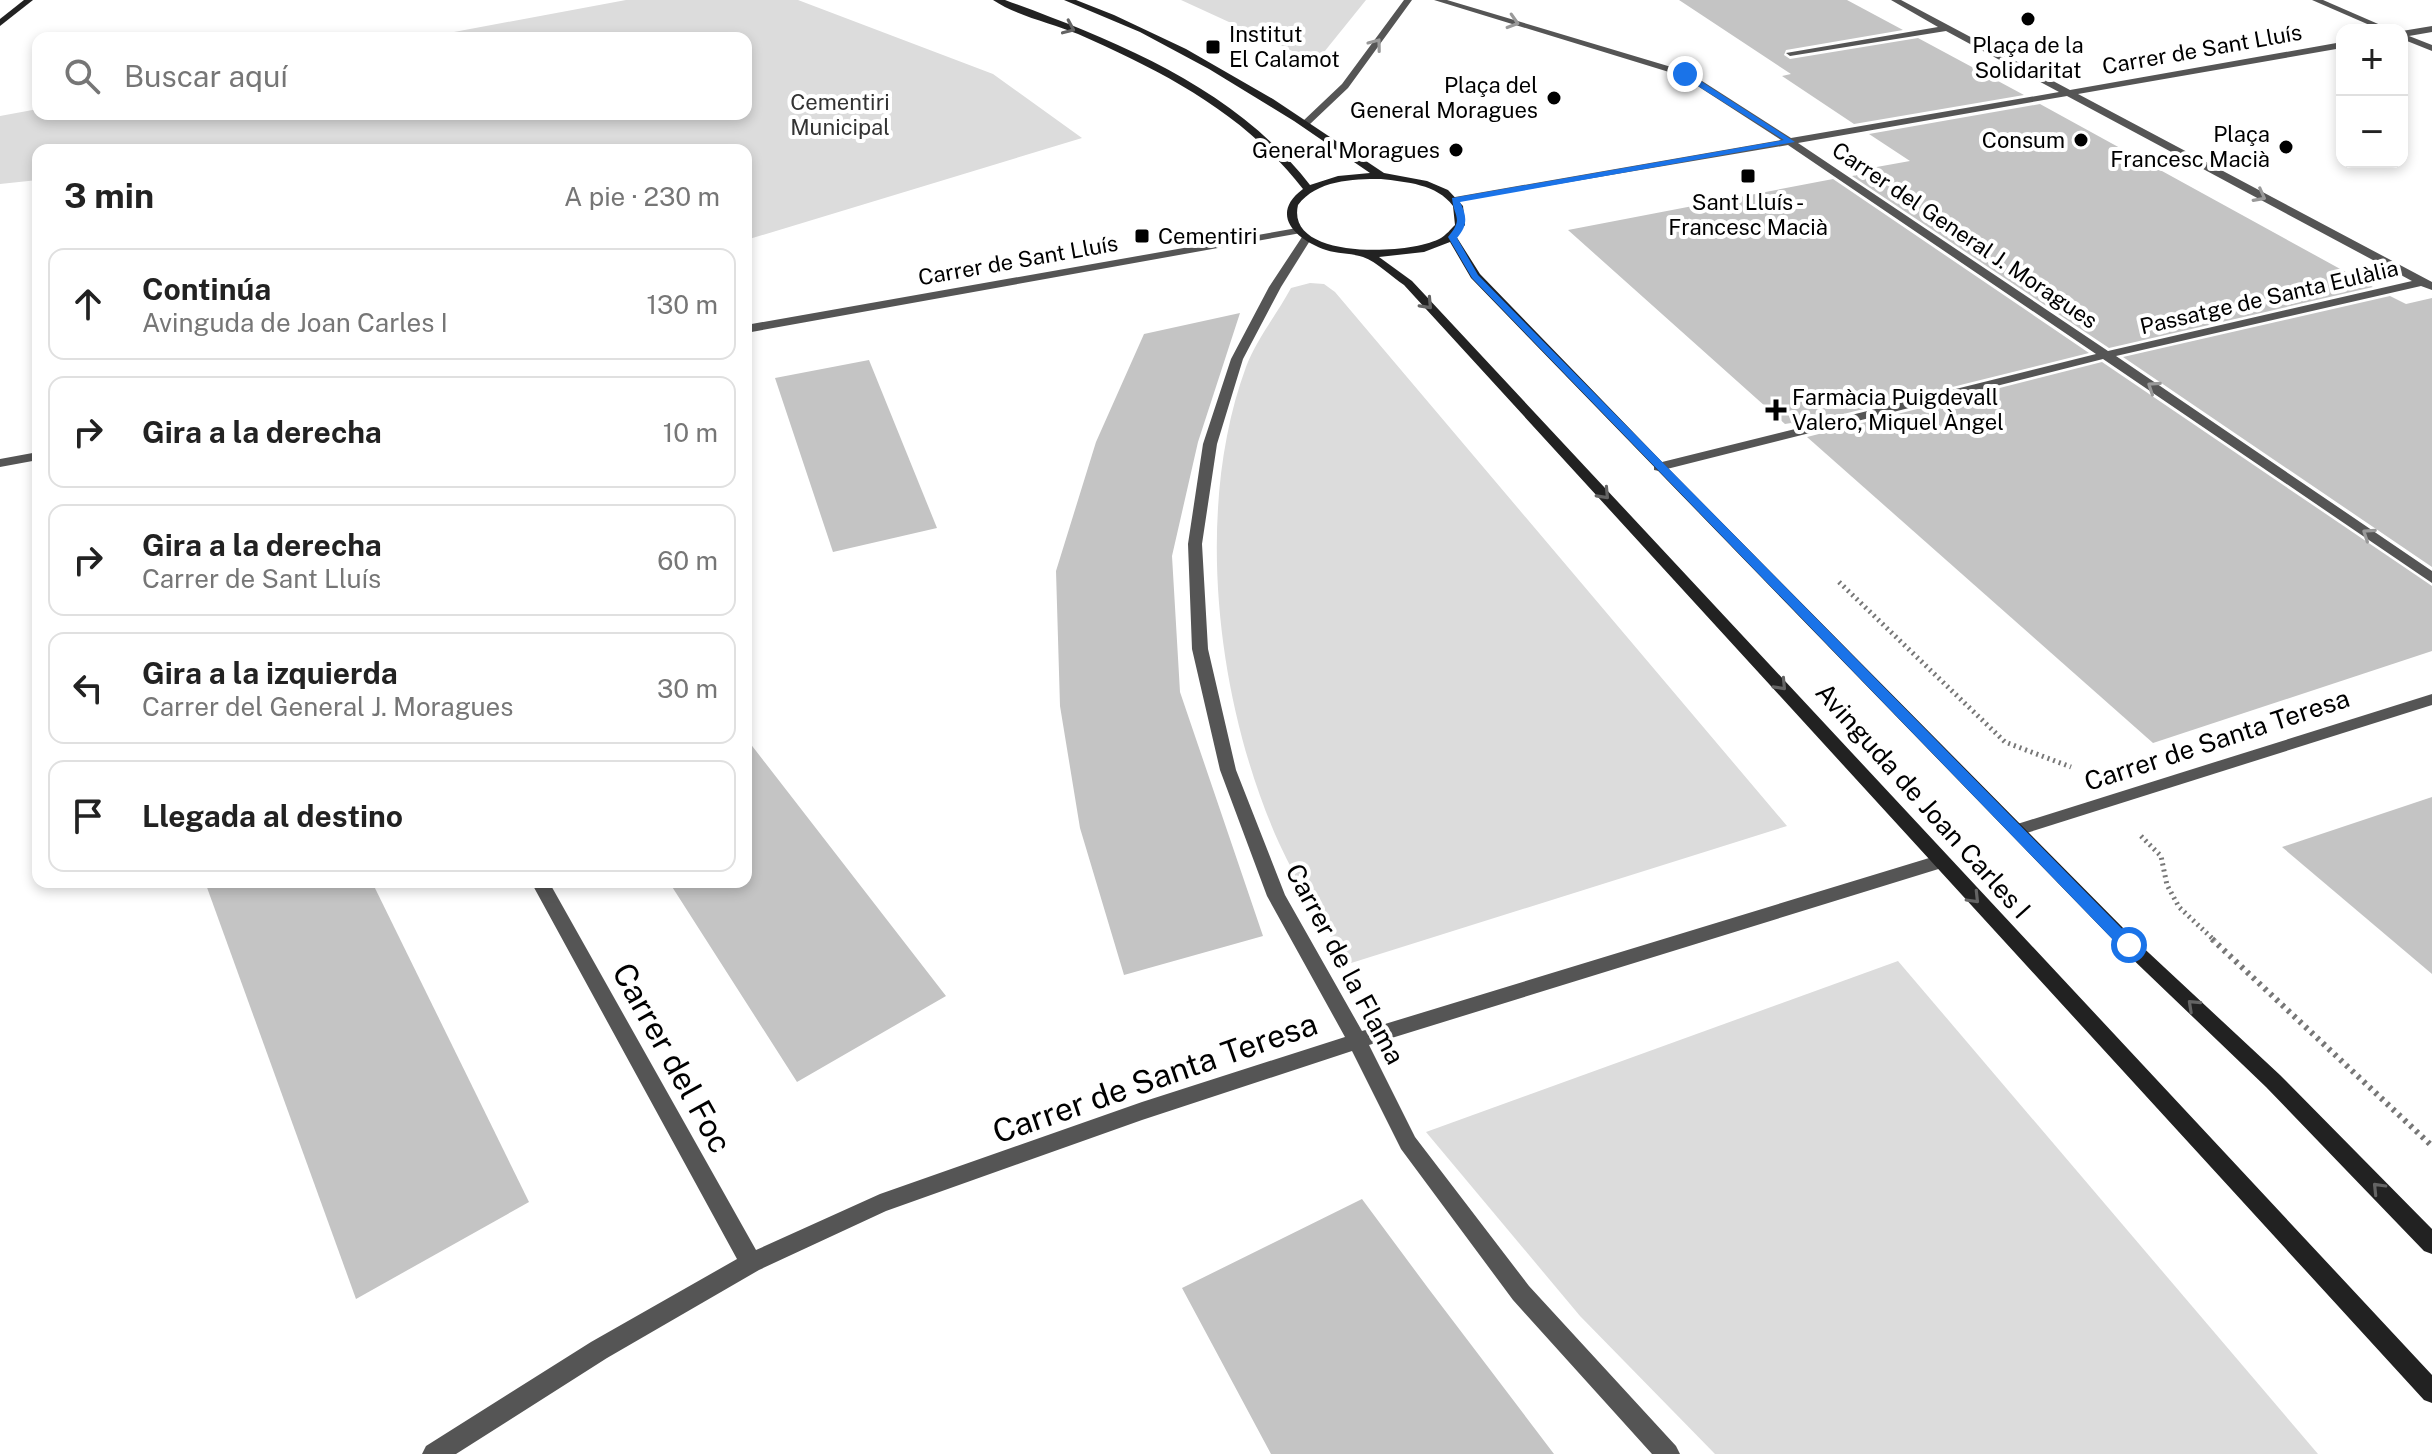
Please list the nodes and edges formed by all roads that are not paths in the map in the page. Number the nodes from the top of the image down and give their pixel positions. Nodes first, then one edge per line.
1 (29, 0) edge
2 (997, 0) edge
3 (1068, 0) edge
4 (1408, 0) edge
5 (1438, 0) edge
6 (1895, 0) edge
7 (2316, 0) edge
8 (0, 23) edge
9 (2374, 24) edge
10 (1946, 28) junction
11 (2432, 29) edge
12 (2408, 34) edge
13 (2408, 38) edge
14 (2336, 46) edge
15 (2432, 48) edge
16 (1790, 53) dead end
17 (2066, 93) junction
18 (1306, 123) junction
19 (1791, 142) junction
20 (1381, 176) junction
21 (1308, 189) junction
22 (1455, 200) junction
23 (1302, 235) junction
24 (1452, 237) junction
25 (1367, 254) junction
26 (2427, 285) edge
27 (752, 328) edge
28 (2106, 355) junction
29 (32, 457) edge
30 (0, 463) edge
31 (1659, 467) junction
32 (2432, 578) edge
33 (2432, 699) edge
34 (2017, 830) junction
35 (1939, 862) junction
36 (543, 888) edge
37 (1357, 1041) junction
38 (2432, 1244) edge
39 (751, 1263) junction
40 (2432, 1392) edge
41 (434, 1454) edge
42 (1668, 1454) edge

1 - 8 main road
2 -> 21 main road
3 - 18 main road
18 -> 4 street
5 -> 19 street, Carrer del General J. Moragues
6 - 10 street
7 - 9 street
10 - 16 street
10 - 17 street
11 - 12 street
13 - 15 street
14 - 17 street, Carrer de Sant Lluís
17 - 19 street, Carrer de Sant Lluís
17 -> 26 street
18 - 20 main road
19 - 22 street, Carrer de Sant Lluís
19 - 28 street, Carrer del General J. Moragues
20 - 21 main road
20 - 22 main road
21 - 23 main road
22 - 24 main road
23 - 25 main road
23 - 27 street, Carrer de Sant Lluís
23 - 37 street, Carrer de la Flama
24 - 25 main road
24 - 31 main road, Avinguda de Joan Carles I
25 -> 35 main road, Avinguda de Joan Carles I
26 - 28 street, Passatge de Santa Eulàlia
28 - 31 street, Passatge de Santa Eulàlia
32 -> 28 street, Carrer del General J. Moragues
29 - 30 street
31 - 34 main road, Avinguda de Joan Carles I
33 - 34 street, Carrer de Santa Teresa
38 -> 34 main road, Avinguda de Joan Carles I
35 - 37 street, Carrer de Santa Teresa
35 -> 40 main road, Avinguda de Joan Carles I
36 - 39 street, Carrer del Foc
37 - 39 street, Carrer de Santa Teresa
37 - 42 street, Carrer de la Flama
39 - 41 street, Carrer de Santa Teresa

